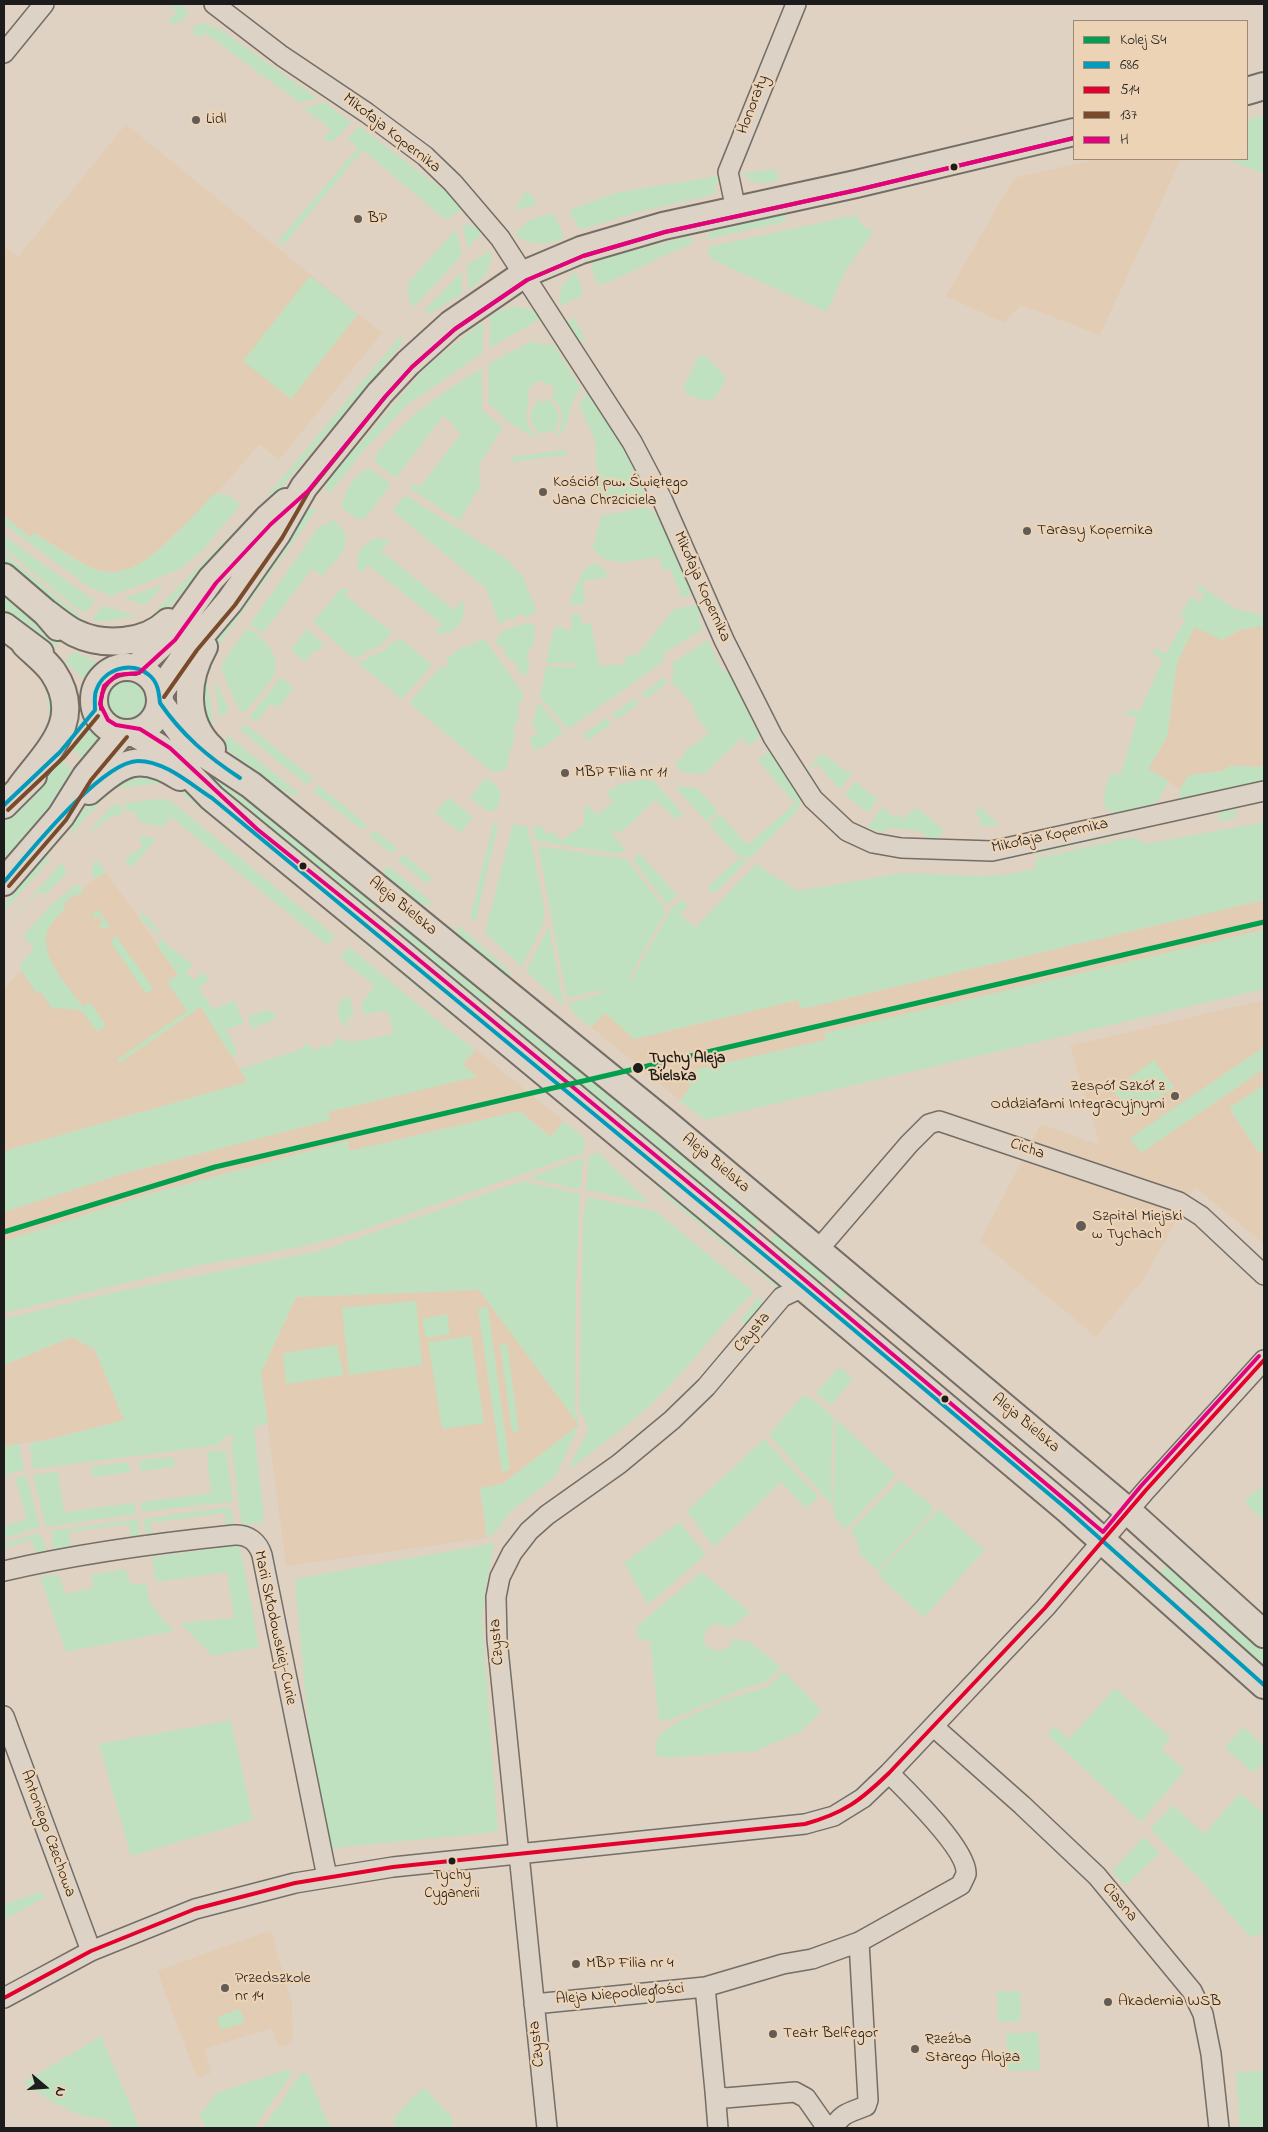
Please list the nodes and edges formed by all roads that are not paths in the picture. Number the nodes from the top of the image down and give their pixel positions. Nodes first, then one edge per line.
1 (44, 4) edge
2 (214, 4) edge
3 (796, 4) edge
4 (4, 53) edge
5 (1264, 86) edge
6 (1248, 91) edge
7 (1073, 132) edge
8 (736, 210) junction
9 (524, 274) junction
10 (304, 487) junction
11 (4, 577) edge
12 (211, 579) junction
13 (230, 601) junction
14 (46, 613) junction
15 (4, 626) edge
16 (25, 644) junction
17 (129, 667) junction
18 (160, 698) junction
19 (94, 703) junction
20 (128, 733) junction
21 (251, 785) junction
22 (1264, 790) edge
23 (12, 796) edge
24 (212, 798) junction
25 (61, 816) junction
26 (4, 882) edge
27 (786, 1224) junction
28 (817, 1250) junction
29 (762, 1252) junction
30 (1264, 1274) edge
31 (852, 1279) junction
32 (803, 1287) junction
33 (826, 1306) junction
34 (1264, 1360) edge
35 (1128, 1511) junction
36 (1104, 1541) junction
37 (4, 1571) edge
38 (1264, 1634) edge
39 (1264, 1685) edge
40 (4, 1716) edge
41 (934, 1726) junction
42 (889, 1772) junction
43 (519, 1853) junction
44 (327, 1877) junction
45 (859, 1942) junction
46 (91, 1951) junction
47 (705, 1987) junction
48 (4, 1998) edge
49 (534, 2004) junction
50 (715, 2091) junction
51 (547, 2128) edge
52 (718, 2128) edge
53 (827, 2128) edge
54 (834, 2128) edge
55 (1219, 2128) edge

1 - 4 street
2 - 9 street, Mikołaja Kopernika
3 - 8 street, Honoraty
5 - 6 main road
7 - 8 main road
8 - 9 main road
9 - 10 main road
9 - 22 street, Mikołaja Kopernika
10 - 12 main road
10 - 13 main road
11 - 14 main road
12 - 14 main road
12 - 17 main road
13 - 18 main road
13 - 21 main road
14 - 17 main road
15 - 16 main road
16 - 19 main road
16 - 23 main road
17 - 18 main road
17 - 19 main road
18 - 20 main road
18 - 21 main road, Aleja Bielska
19 - 20 main road
19 - 23 main road
20 - 24 main road
20 - 25 main road
21 - 27 main road, Aleja Bielska
24 - 25 main road
24 - 29 main road
25 - 26 main road
27 - 28 main road, Aleja Bielska
27 - 29 main road
28 - 30 street, Cicha
28 - 31 main road, Aleja Bielska
29 - 32 main road
31 - 33 main road
31 - 35 main road, Aleja Bielska
32 - 33 main road
32 - 43 street, Czysta
33 - 36 main road
34 - 35 street
35 - 36 street
35 - 38 main road, Aleja Bielska
36 - 39 main road
36 - 41 street
37 - 44 street, Marii Skłodowskiej-Curie
40 - 46 street, Antoniego Czechowa
41 - 42 street
41 - 55 street, Ciasna
42 - 43 street
42 - 45 street, Aleja Niepodległości
43 - 44 street
43 - 49 street, Czysta
44 - 46 street
45 - 47 street, Aleja Niepodległości
45 - 54 street
46 - 48 street
47 - 49 street, Aleja Niepodległości
47 - 50 street, Aleja Niepodległości
49 - 51 street, Czysta
50 - 52 street, Aleja Niepodległości
50 - 53 street

